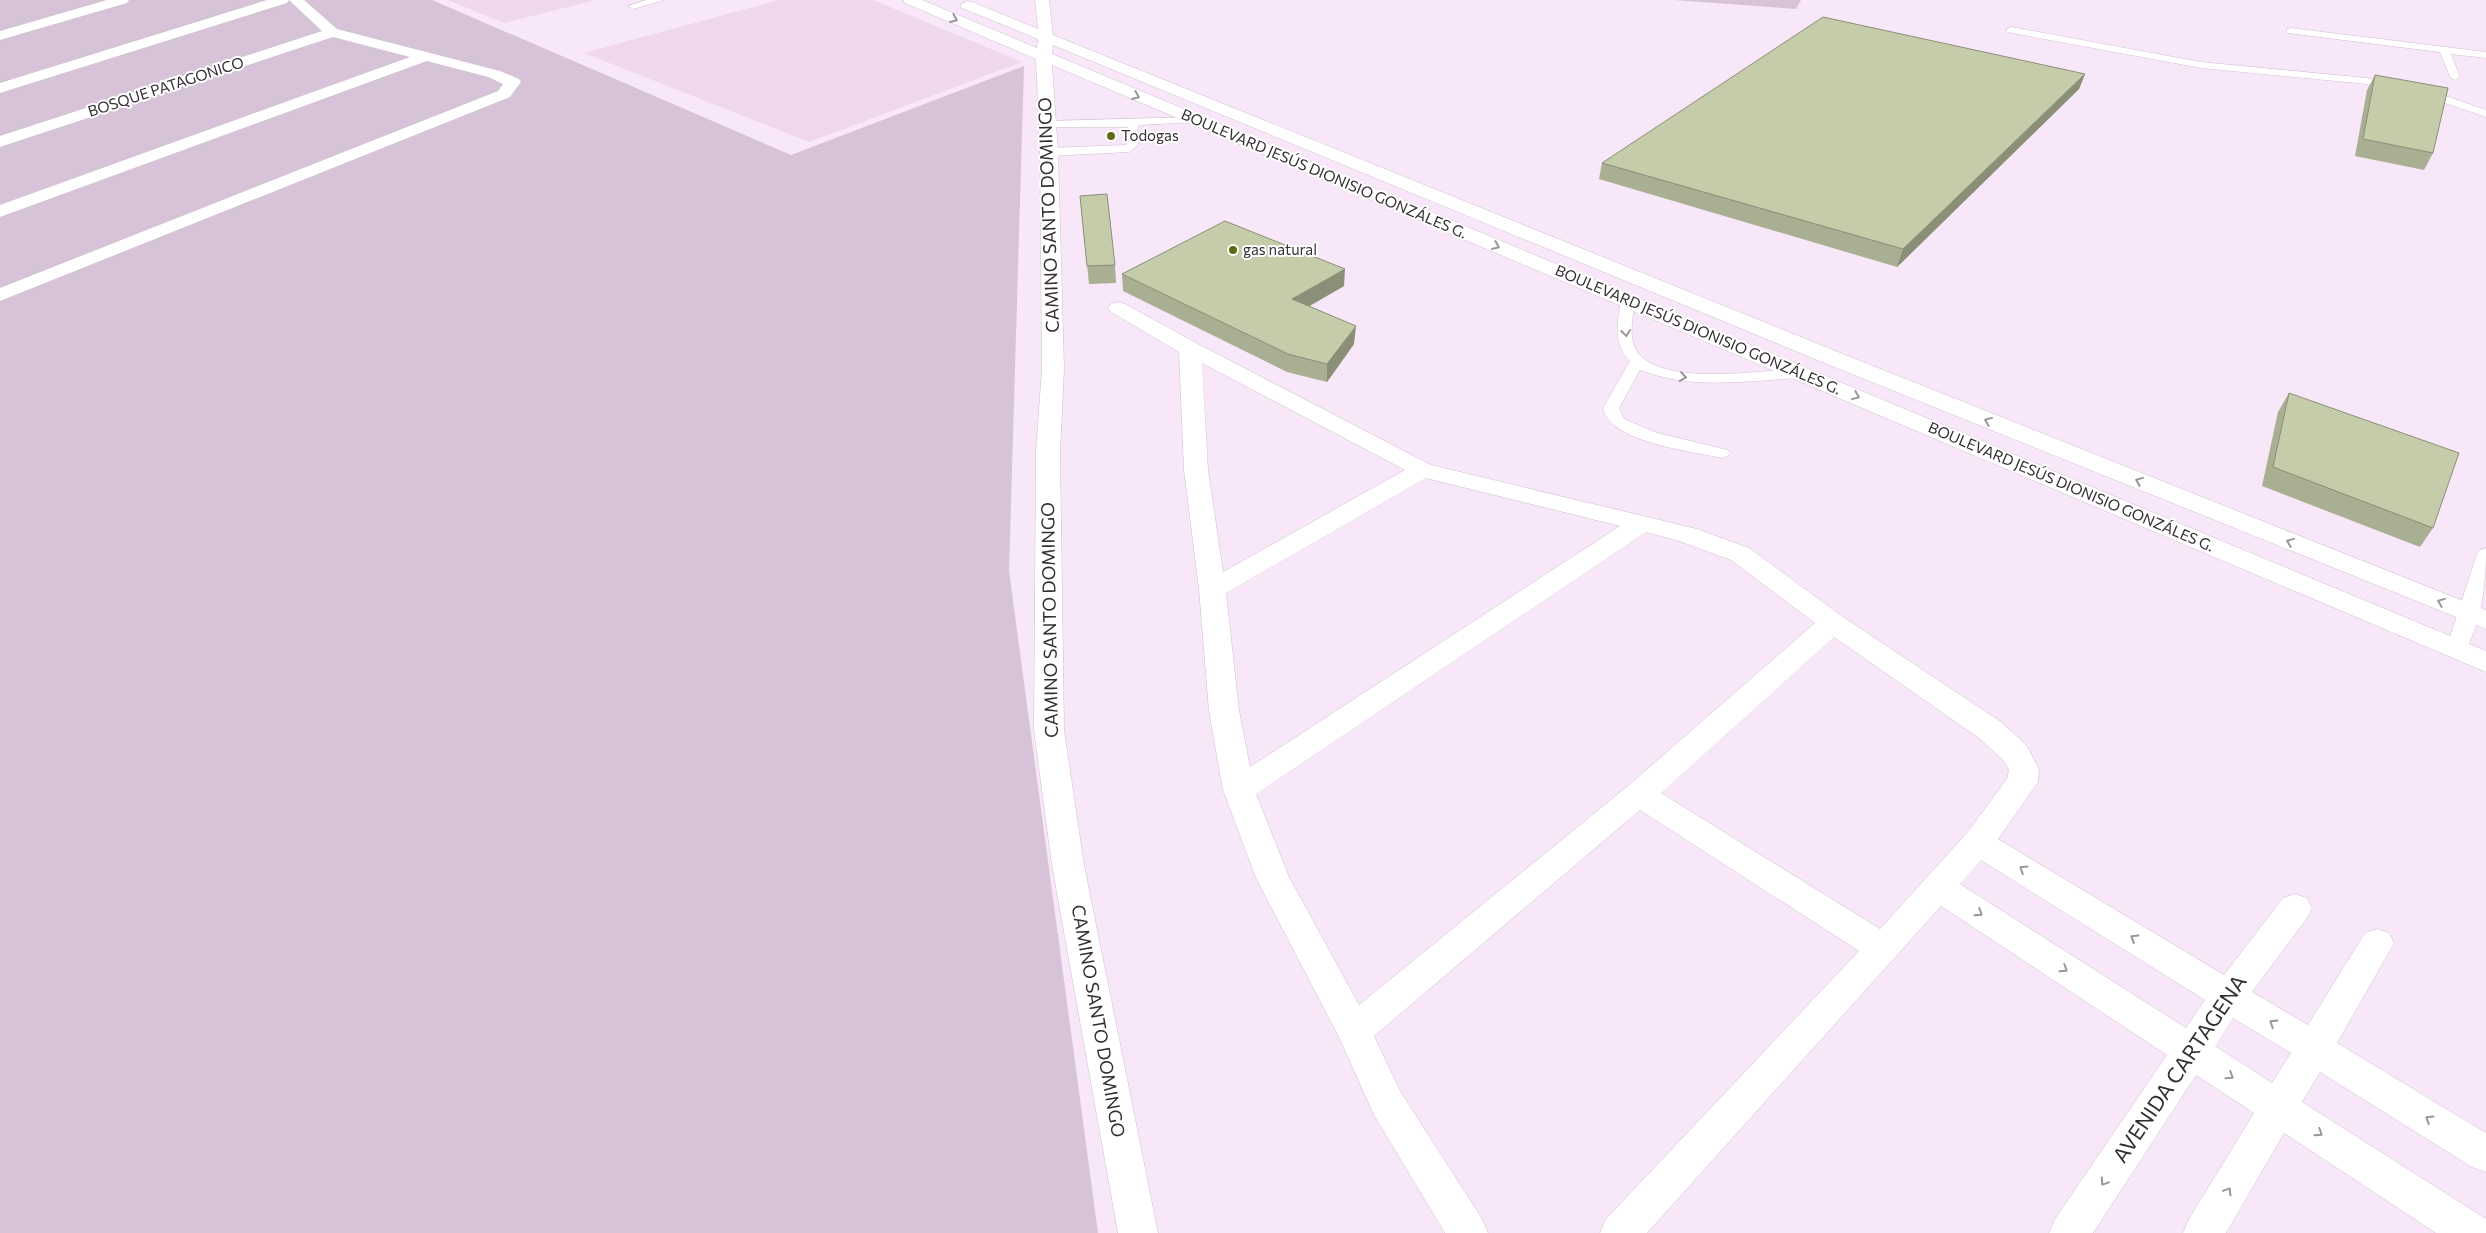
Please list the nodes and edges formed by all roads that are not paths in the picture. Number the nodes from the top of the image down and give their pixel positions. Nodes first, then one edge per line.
1 (122, 0) edge
2 (282, 0) edge
3 (296, 0) edge
4 (659, 0) edge
5 (910, 0) edge
6 (955, 0) edge
7 (1042, 0) edge
8 (633, 6) dead end
9 (2011, 30) dead end
10 (2291, 31) dead end
11 (332, 32) junction
12 (0, 36) edge
13 (1045, 47) junction
14 (2444, 50) junction
15 (2486, 55) edge
16 (425, 57) junction
17 (2455, 77) dead end
18 (1107, 83) junction
19 (0, 88) edge
20 (1062, 88) junction
21 (2486, 114) edge
22 (1195, 120) junction
23 (1048, 124) junction
24 (1133, 131) junction
25 (0, 142) edge
26 (1049, 152) junction
27 (0, 212) edge
28 (0, 295) edge
29 (1628, 301) junction
30 (1118, 308) dead end
31 (1190, 349) junction
32 (1637, 362) junction
33 (1798, 373) junction
34 (1722, 453) dead end
35 (1423, 470) junction
36 (1641, 524) junction
37 (2486, 554) edge
38 (1212, 589) junction
39 (2478, 617) edge
40 (1834, 623) junction
41 (2456, 650) junction
42 (2486, 662) edge
43 (1239, 790) junction
44 (1639, 794) junction
45 (1978, 842) junction
46 (1938, 887) junction
47 (2295, 908) dead end
48 (2377, 943) dead end
49 (1883, 949) junction
50 (2228, 996) junction
51 (1354, 1030) junction
52 (2314, 1049) junction
53 (2192, 1052) junction
54 (2278, 1107) junction
55 (2486, 1154) edge
56 (1138, 1233) edge
57 (1468, 1233) edge
58 (1620, 1233) edge
59 (2069, 1233) edge
60 (2203, 1233) edge
61 (2472, 1233) edge

1 - 12 street
2 - 19 street
3 - 11 street
4 - 8 lane
5 -> 13 street, BOULEVARD JESÚS DIONISIO GONZÁLES G.
6 - 13 street, BOULEVARD JESÚS DIONISIO GONZÁLES G.
7 - 13 street, CAMINO SANTO DOMINGO
9 - 21 lane
10 - 14 lane
11 - 16 street
11 - 25 street, BOSQUE PATAGONICO
13 - 18 street, BOULEVARD JESÚS DIONISIO GONZÁLES G.
13 - 20 street, CAMINO SANTO DOMINGO
39 -> 13 street, BOULEVARD JESÚS DIONISIO GONZÁLES G.
14 - 15 lane
14 - 17 lane
16 - 27 street
16 - 28 street
18 - 20 street
18 -> 22 street, BOULEVARD JESÚS DIONISIO GONZÁLES G.
20 - 23 street, CAMINO SANTO DOMINGO
22 - 24 lane
22 -> 29 street, BOULEVARD JESÚS DIONISIO GONZÁLES G.
23 - 24 lane
23 - 26 street, CAMINO SANTO DOMINGO
24 - 26 lane
26 - 56 street, CAMINO SANTO DOMINGO
29 -> 32 lane
29 - 33 street, BOULEVARD JESÚS DIONISIO GONZÁLES G.
30 - 31 street
31 - 35 street
31 - 38 street
32 -> 33 lane
32 - 34 lane
33 -> 41 street, BOULEVARD JESÚS DIONISIO GONZÁLES G.
35 - 36 street
35 - 38 street
36 - 40 street
36 - 43 street
37 - 39 lane
38 - 43 street
39 - 41 lane
40 - 44 street
40 - 45 street
41 - 42 street, BOULEVARD JESÚS DIONISIO GONZÁLES G.
43 - 51 street
44 - 49 street
44 - 51 street
45 - 46 street
50 -> 45 street
46 - 49 street
46 -> 53 street
47 - 50 street, AVENIDA CARTAGENA
48 - 52 street
49 - 58 street
52 -> 50 street
50 - 53 street, AVENIDA CARTAGENA
51 - 57 street
52 - 54 street
55 -> 52 street
53 -> 54 street
53 -> 59 street, AVENIDA CARTAGENA
60 -> 54 street
54 -> 61 street

